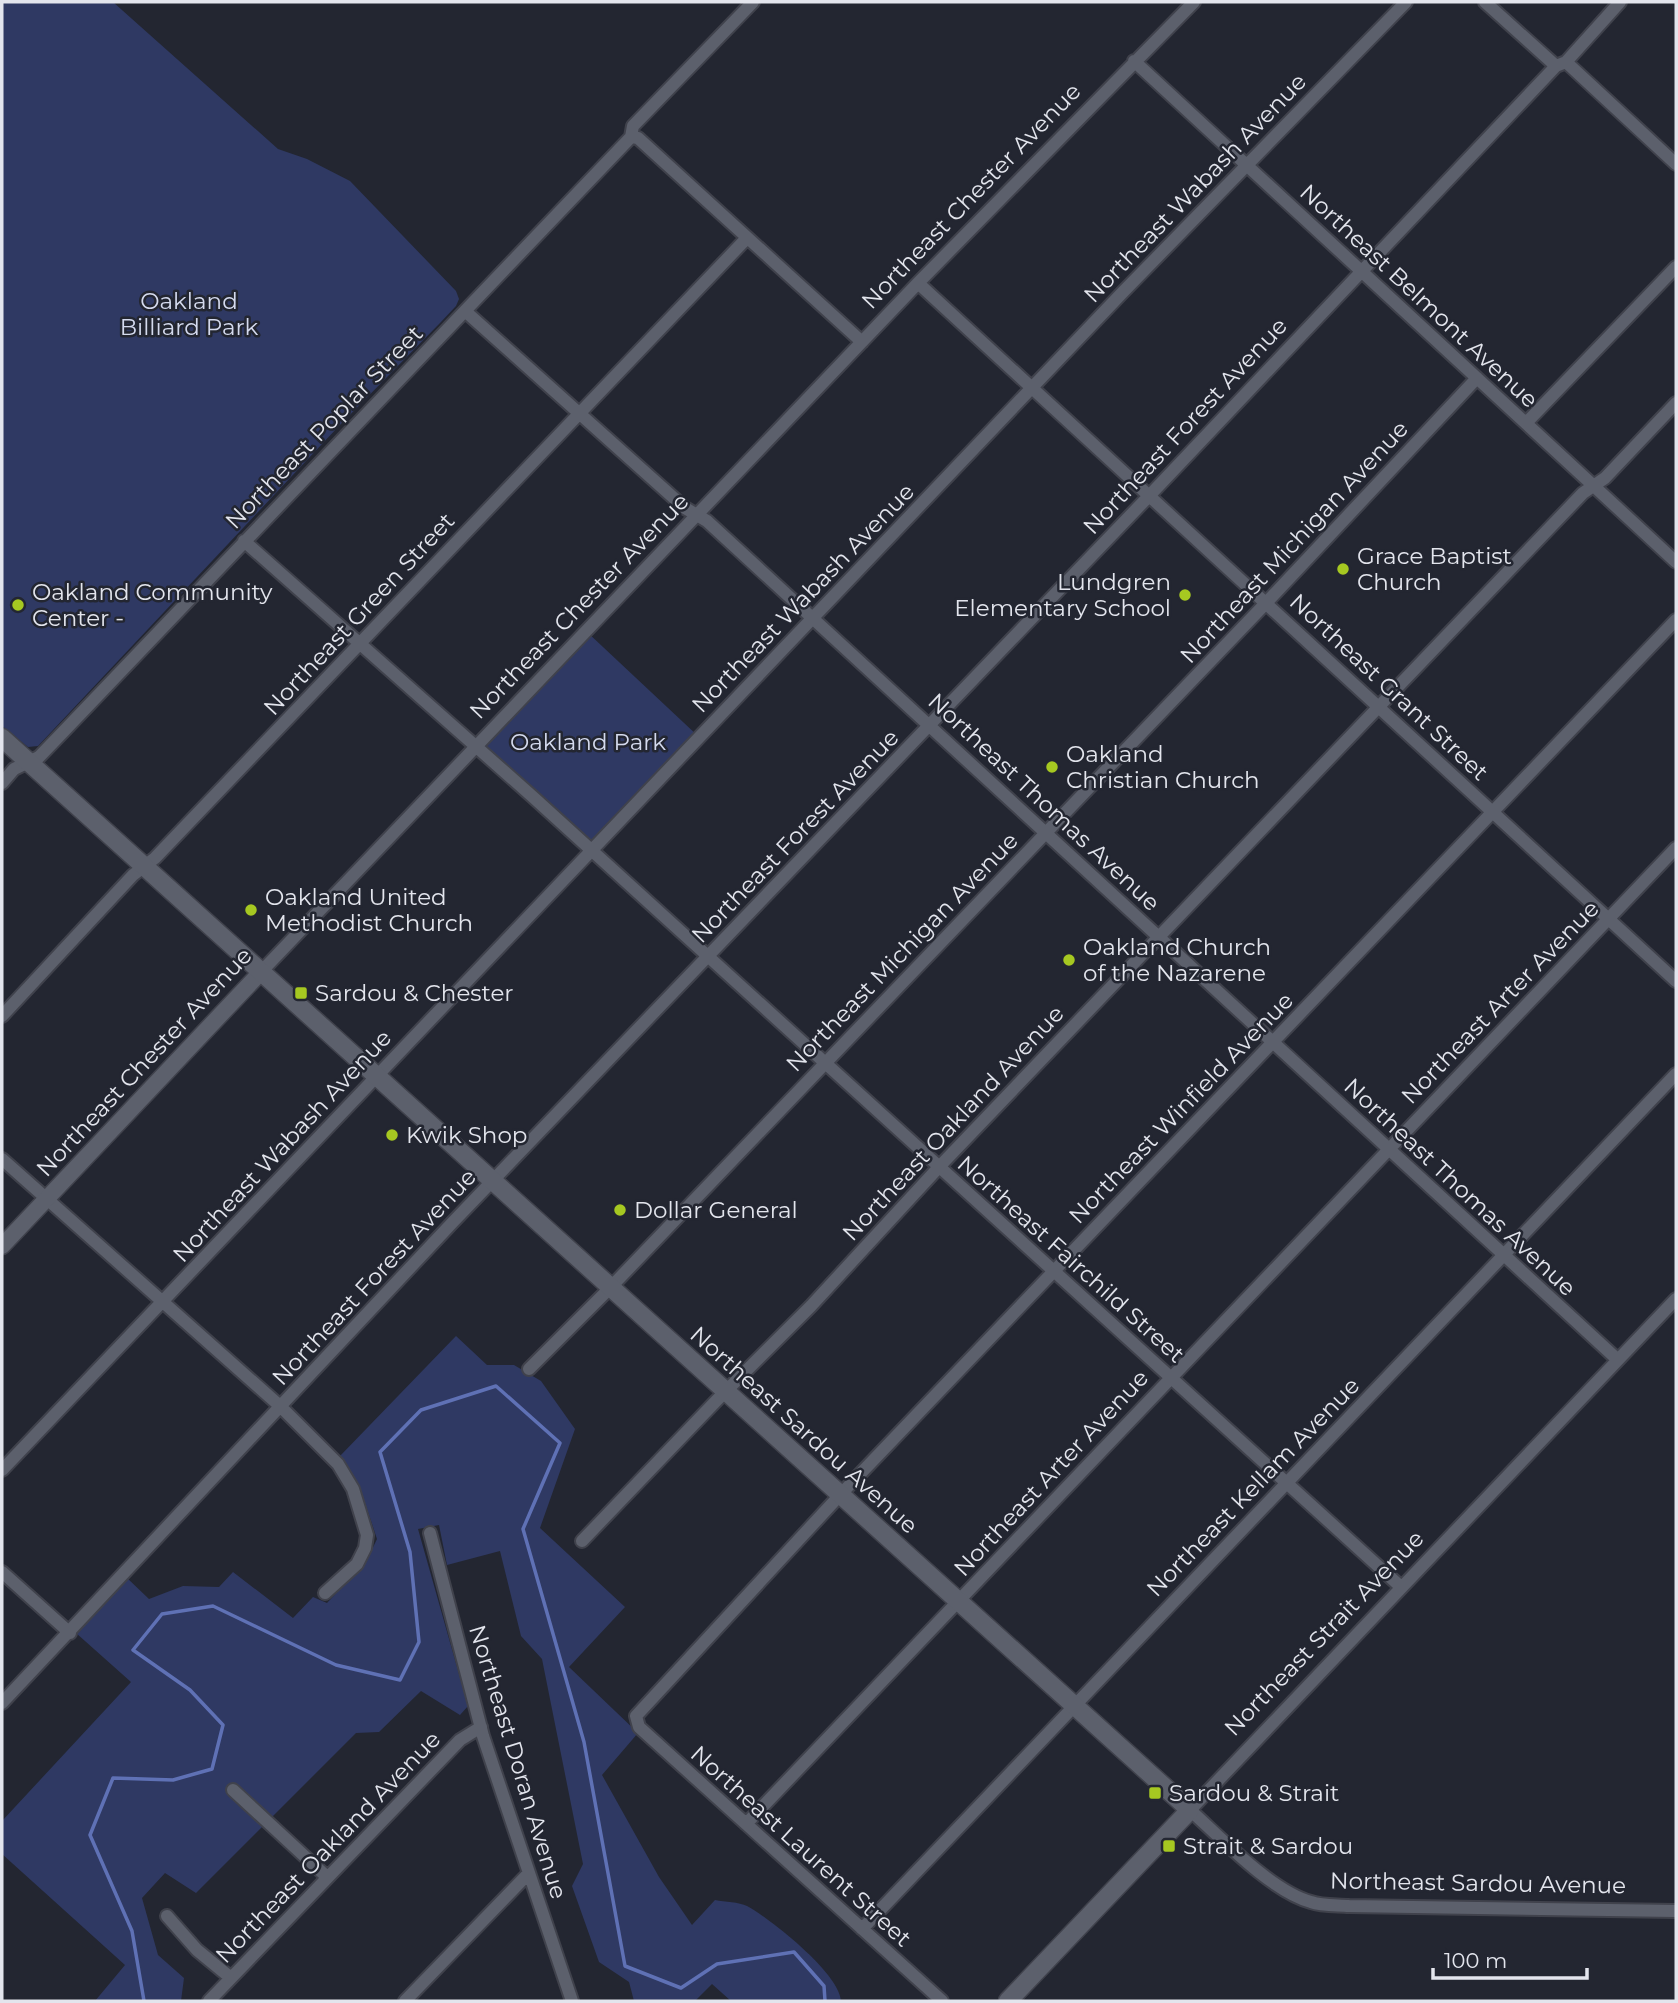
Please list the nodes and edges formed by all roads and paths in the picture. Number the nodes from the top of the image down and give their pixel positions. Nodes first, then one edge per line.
1 (753, 2) edge
2 (1194, 2) edge
3 (1406, 2) edge
4 (1485, 2) edge
5 (1620, 2) edge
6 (1134, 61) junction
7 (1561, 64) junction
8 (631, 137) junction
9 (1676, 164) edge
10 (1246, 165) junction
11 (746, 239) junction
12 (1676, 267) edge
13 (1360, 270) junction
14 (918, 282) junction
15 (465, 311) junction
16 (862, 342) junction
17 (1477, 378) junction
18 (1032, 387) junction
19 (1676, 403) edge
20 (579, 412) junction
21 (1525, 423) junction
22 (1594, 486) junction
23 (1149, 496) junction
24 (698, 515) junction
25 (244, 541) junction
26 (1676, 562) edge
27 (1266, 603) junction
28 (813, 618) junction
29 (1676, 620) edge
30 (360, 644) junction
31 (1379, 707) junction
32 (930, 726) junction
33 (2, 738) edge
34 (477, 747) junction
35 (27, 763) junction
36 (2, 783) edge
37 (1493, 812) junction
38 (1045, 832) junction
39 (1676, 848) edge
40 (591, 851) junction
41 (143, 868) junction
42 (1609, 919) junction
43 (1159, 937) junction
44 (708, 957) junction
45 (260, 973) junction
46 (1676, 981) edge
47 (2, 1016) edge
48 (1272, 1042) junction
49 (825, 1064) junction
50 (1676, 1074) edge
51 (375, 1077) junction
52 (1388, 1149) junction
53 (2, 1159) edge
54 (939, 1167) junction
55 (492, 1182) junction
56 (46, 1199) junction
57 (2, 1246) edge
58 (1503, 1256) junction
59 (1054, 1272) junction
60 (610, 1288) junction
61 (1676, 1299) edge
62 (162, 1303) junction
63 (1618, 1360) junction
64 (529, 1369) dead end
65 (1170, 1377) junction
66 (725, 1392) junction
67 (280, 1406) junction
68 (2, 1470) edge
69 (1286, 1482) junction
70 (840, 1495) junction
71 (430, 1533) dead end
72 (582, 1541) dead end
73 (2, 1572) edge
74 (1401, 1587) junction
75 (325, 1593) dead end
76 (959, 1602) junction
77 (69, 1633) junction
78 (2, 1703) edge
79 (1074, 1706) junction
80 (635, 1719) joint
81 (481, 1727) junction
82 (233, 1790) dead end
83 (1189, 1810) junction
84 (746, 1824) junction
85 (529, 1873) junction
86 (327, 1877) junction
87 (1676, 1911) edge
88 (167, 1916) dead end
89 (862, 1929) junction
90 (230, 1978) junction
91 (209, 2001) edge
92 (405, 2001) edge
93 (572, 2001) edge
94 (942, 2001) edge
95 (1008, 2001) edge

1 - 8 street, Northeast Poplar Street
2 - 6 street, Northeast Chester Avenue
3 - 10 street, Northeast Wabash Avenue
4 - 7 street
5 - 7 street, Northeast Forest Avenue
6 - 10 street, Northeast Belmont Avenue
6 - 14 street, Northeast Chester Avenue
7 - 9 street
7 - 13 street, Northeast Forest Avenue
8 - 11 street
8 - 15 street, Northeast Poplar Street
10 - 13 street, Northeast Belmont Avenue
10 - 18 street, Northeast Wabash Avenue
11 - 16 street
11 - 20 street, Northeast Green Street
12 - 21 street
13 - 17 street, Northeast Belmont Avenue
13 - 23 street, Northeast Forest Avenue
14 - 16 street, Northeast Chester Avenue
14 - 18 street, Northeast Grant Street
15 - 20 street, Northeast Thomas Avenue
15 - 25 street, Northeast Poplar Street
16 - 24 street, Northeast Chester Avenue
17 - 21 street, Northeast Belmont Avenue
17 - 27 street, Northeast Michigan Avenue
18 - 23 street, Northeast Grant Street
18 - 28 street, Northeast Wabash Avenue
19 - 22 street, Northeast Oakland Avenue
20 - 24 street, Northeast Thomas Avenue
20 - 30 street, Northeast Green Street
21 - 22 street, Northeast Belmont Avenue
22 - 26 street, Northeast Belmont Avenue
22 - 31 street, Northeast Oakland Avenue
23 - 27 street, Northeast Grant Street
23 - 32 street, Northeast Forest Avenue
24 - 28 street, Northeast Thomas Avenue
24 - 34 street, Northeast Chester Avenue
25 - 30 street, Northeast Fairchild Street
25 - 35 street, Northeast Poplar Street
27 - 31 street, Northeast Grant Street
27 - 38 street, Northeast Michigan Avenue
28 - 32 street, Northeast Thomas Avenue
28 - 40 street, Northeast Wabash Avenue
29 - 37 street, Northeast Winfield Avenue
30 - 34 street, Northeast Fairchild Street
30 - 41 street, Northeast Green Street
31 - 37 street, Northeast Grant Street
31 - 43 street, Northeast Oakland Avenue
32 - 38 street, Northeast Thomas Avenue
32 - 44 street, Northeast Forest Avenue
33 - 35 main road, Northeast Sardou Avenue
34 - 40 street, Northeast Fairchild Street
34 - 45 street, Northeast Chester Avenue
35 - 36 street, Northeast Poplar Street
35 - 41 main road, Northeast Sardou Avenue
37 - 42 street, Northeast Grant Street
37 - 48 street, Northeast Winfield Avenue
38 - 43 street, Northeast Thomas Avenue
38 - 49 street, Northeast Michigan Avenue
39 - 42 street, Northeast Arter Avenue
40 - 44 street, Northeast Fairchild Street
40 - 51 street, Northeast Wabash Avenue
41 - 45 main road, Northeast Sardou Avenue
41 - 47 street, Northeast Green Street
42 - 46 street, Northeast Grant Street
42 - 52 street, Northeast Arter Avenue
43 - 48 street, Northeast Thomas Avenue
43 - 54 street, Northeast Oakland Avenue
44 - 49 street, Northeast Fairchild Street
44 - 55 street, Northeast Forest Avenue
45 - 51 main road, Northeast Sardou Avenue
45 - 56 street, Northeast Chester Avenue
48 - 52 street, Northeast Thomas Avenue
48 - 59 street, Northeast Winfield Avenue
49 - 54 street, Northeast Fairchild Street
49 - 60 street, Northeast Michigan Avenue
50 - 58 street, Northeast Kellam Avenue
51 - 55 main road, Northeast Sardou Avenue
51 - 62 street, Northeast Wabash Avenue
52 - 58 street, Northeast Thomas Avenue
52 - 65 street, Northeast Arter Avenue
53 - 56 street
54 - 59 street, Northeast Fairchild Street
54 - 66 street, Northeast Oakland Avenue
55 - 60 main road, Northeast Sardou Avenue
55 - 67 street, Northeast Forest Avenue
56 - 57 street, Northeast Chester Avenue
56 - 62 street
58 - 63 street, Northeast Thomas Avenue
58 - 69 street, Northeast Kellam Avenue
59 - 65 street, Northeast Fairchild Street
59 - 70 street, Northeast Winfield Avenue
60 - 64 street, Northeast Michigan Avenue
60 - 66 main road, Northeast Sardou Avenue
61 - 63 street, Northeast Strait Avenue
62 - 67 street
62 - 68 street, Northeast Wabash Avenue
63 - 74 street, Northeast Strait Avenue
65 - 69 street, Northeast Fairchild Street
65 - 76 street, Northeast Arter Avenue
66 - 70 main road, Northeast Sardou Avenue
66 - 72 street, Northeast Oakland Avenue
67 - 75 street
67 - 77 street, Northeast Forest Avenue
69 - 74 street, Northeast Fairchild Street
69 - 79 street, Northeast Kellam Avenue
70 - 76 main road, Northeast Sardou Avenue
70 - 80 street, Northeast Winfield Avenue
71 - 81 street, Northeast Doran Avenue
73 - 77 street
74 - 83 street, Northeast Strait Avenue
76 - 79 main road, Northeast Sardou Avenue
76 - 84 street, Northeast Arter Avenue
77 - 78 street, Northeast Forest Avenue
79 - 83 main road, Northeast Sardou Avenue
79 - 89 street, Northeast Kellam Avenue
80 - 84 street, Northeast Laurent Street
81 - 85 street, Northeast Doran Avenue
81 - 86 street, Northeast Oakland Avenue
82 - 86 street
83 - 87 street, Northeast Sardou Avenue
83 - 95 main road, Northeast Strait Avenue
84 - 89 street, Northeast Laurent Street
85 - 92 street
85 - 93 street, Northeast Doran Avenue
86 - 90 street, Northeast Oakland Avenue
88 - 90 street
89 - 94 street, Northeast Laurent Street
90 - 91 street, Northeast Oakland Avenue

